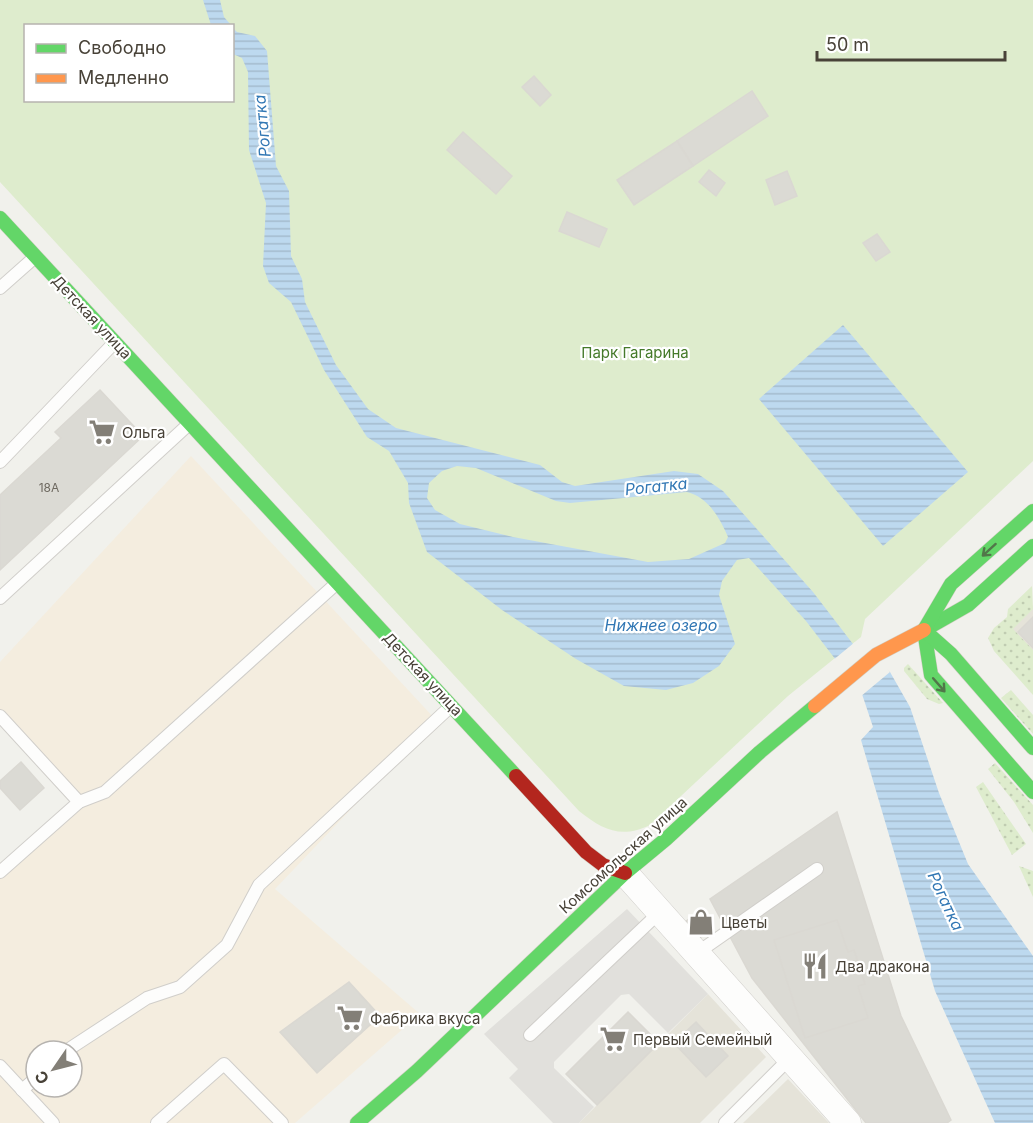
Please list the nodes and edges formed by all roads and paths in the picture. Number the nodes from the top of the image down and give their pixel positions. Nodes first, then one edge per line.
1 (0, 218) edge
2 (36, 256) junction
3 (0, 288) edge
4 (115, 342) junction
5 (190, 423) junction
6 (0, 462) edge
7 (1033, 511) edge
8 (1033, 546) edge
9 (338, 582) junction
10 (0, 598) edge
11 (924, 630) junction
12 (452, 705) junction
13 (0, 716) edge
14 (1033, 748) edge
15 (1033, 792) edge
16 (80, 802) junction
17 (817, 869) dead end
18 (0, 872) edge
19 (625, 873) junction
20 (660, 912) junction
21 (697, 953) junction
22 (530, 1035) dead end
23 (84, 1039) edge
24 (790, 1058) junction
25 (0, 1066) edge
26 (22, 1090) joint
27 (52, 1123) edge
28 (157, 1123) edge
29 (282, 1123) edge
30 (357, 1123) edge
31 (725, 1123) edge
32 (848, 1123) edge

1 - 2 street, Детская улица
2 - 3 lane
2 - 4 street, Детская улица
4 - 5 street, Детская улица
4 - 6 lane
5 - 9 street, Детская улица
5 - 10 lane
7 -> 11 street
8 - 11 street, Комсомольская улица
9 - 12 street, Детская улица
9 - 16 lane
11 - 14 street
11 -> 15 street
11 - 19 street, Комсомольская улица
12 - 19 street, Детская улица
12 - 23 lane
13 - 16 lane
16 - 18 lane
17 - 21 lane
19 - 20 street, Детская улица
19 - 30 street, Комсомольская улица
20 - 21 street, Детская улица
20 - 22 lane
21 - 24 street, Детская улица
24 - 31 lane
24 - 32 street, Детская улица
25 - 26 lane
26 - 27 lane
28 - 29 lane

